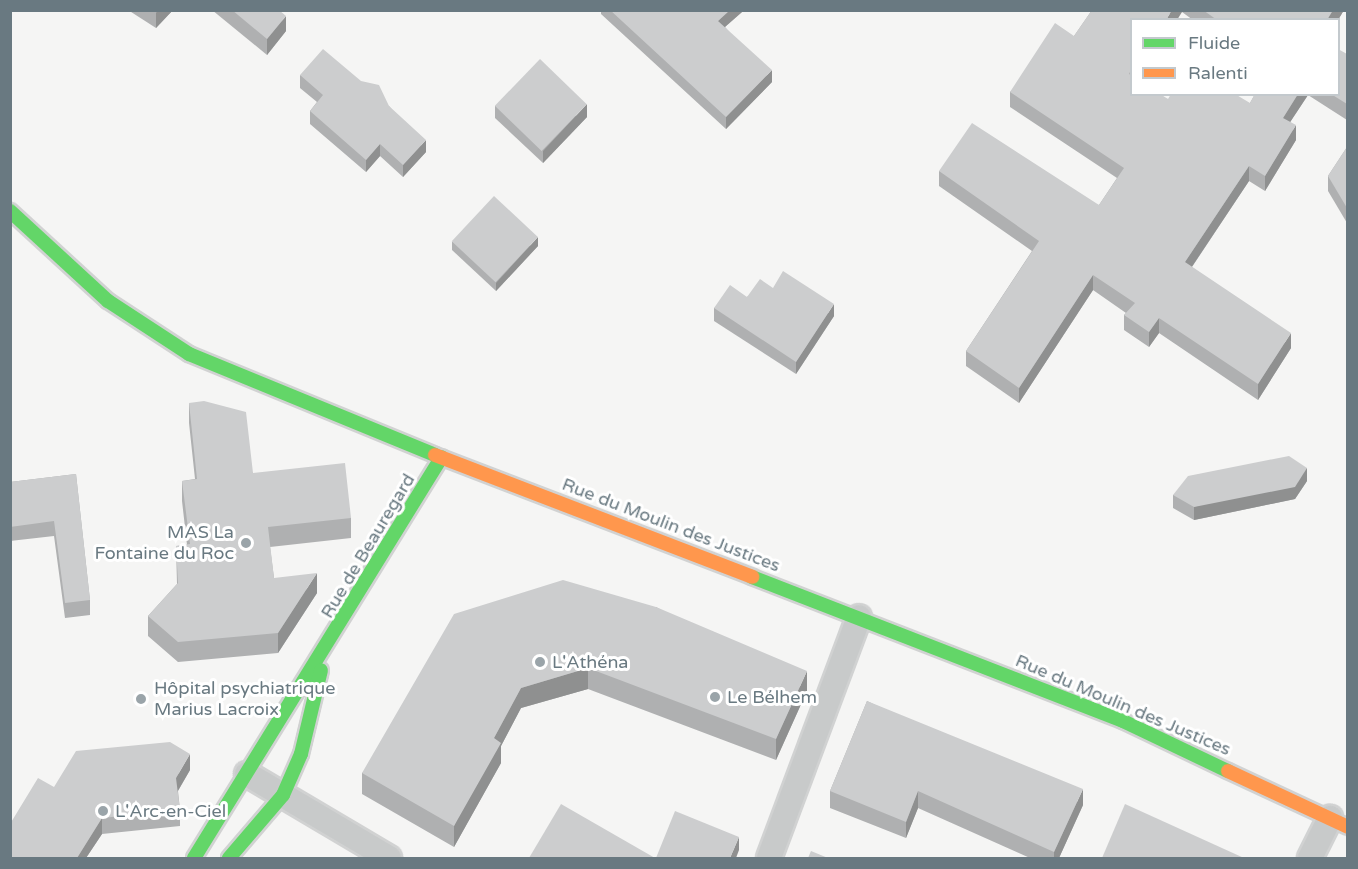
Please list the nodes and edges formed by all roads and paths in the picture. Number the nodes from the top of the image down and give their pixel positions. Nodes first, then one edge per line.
1 (10, 211) edge
2 (442, 457) junction
3 (859, 618) junction
4 (324, 654) junction
5 (247, 774) junction
6 (283, 795) junction
7 (1339, 823) edge
8 (194, 858) edge
9 (229, 858) edge
10 (389, 858) edge
11 (769, 858) edge
12 (1310, 858) edge

1 - 2 street, Rue du Moulin des Justices
2 - 3 street, Rue du Moulin des Justices
2 - 4 street, Rue de Beauregard
3 - 7 street, Rue du Moulin des Justices
3 - 11 street
4 - 5 street, Rue de Beauregard
4 - 6 street, Rue de Beauregard
5 - 6 street
5 - 8 street, Rue de Beauregard
6 - 9 street, Rue de Beauregard
6 - 10 street
7 - 12 street

